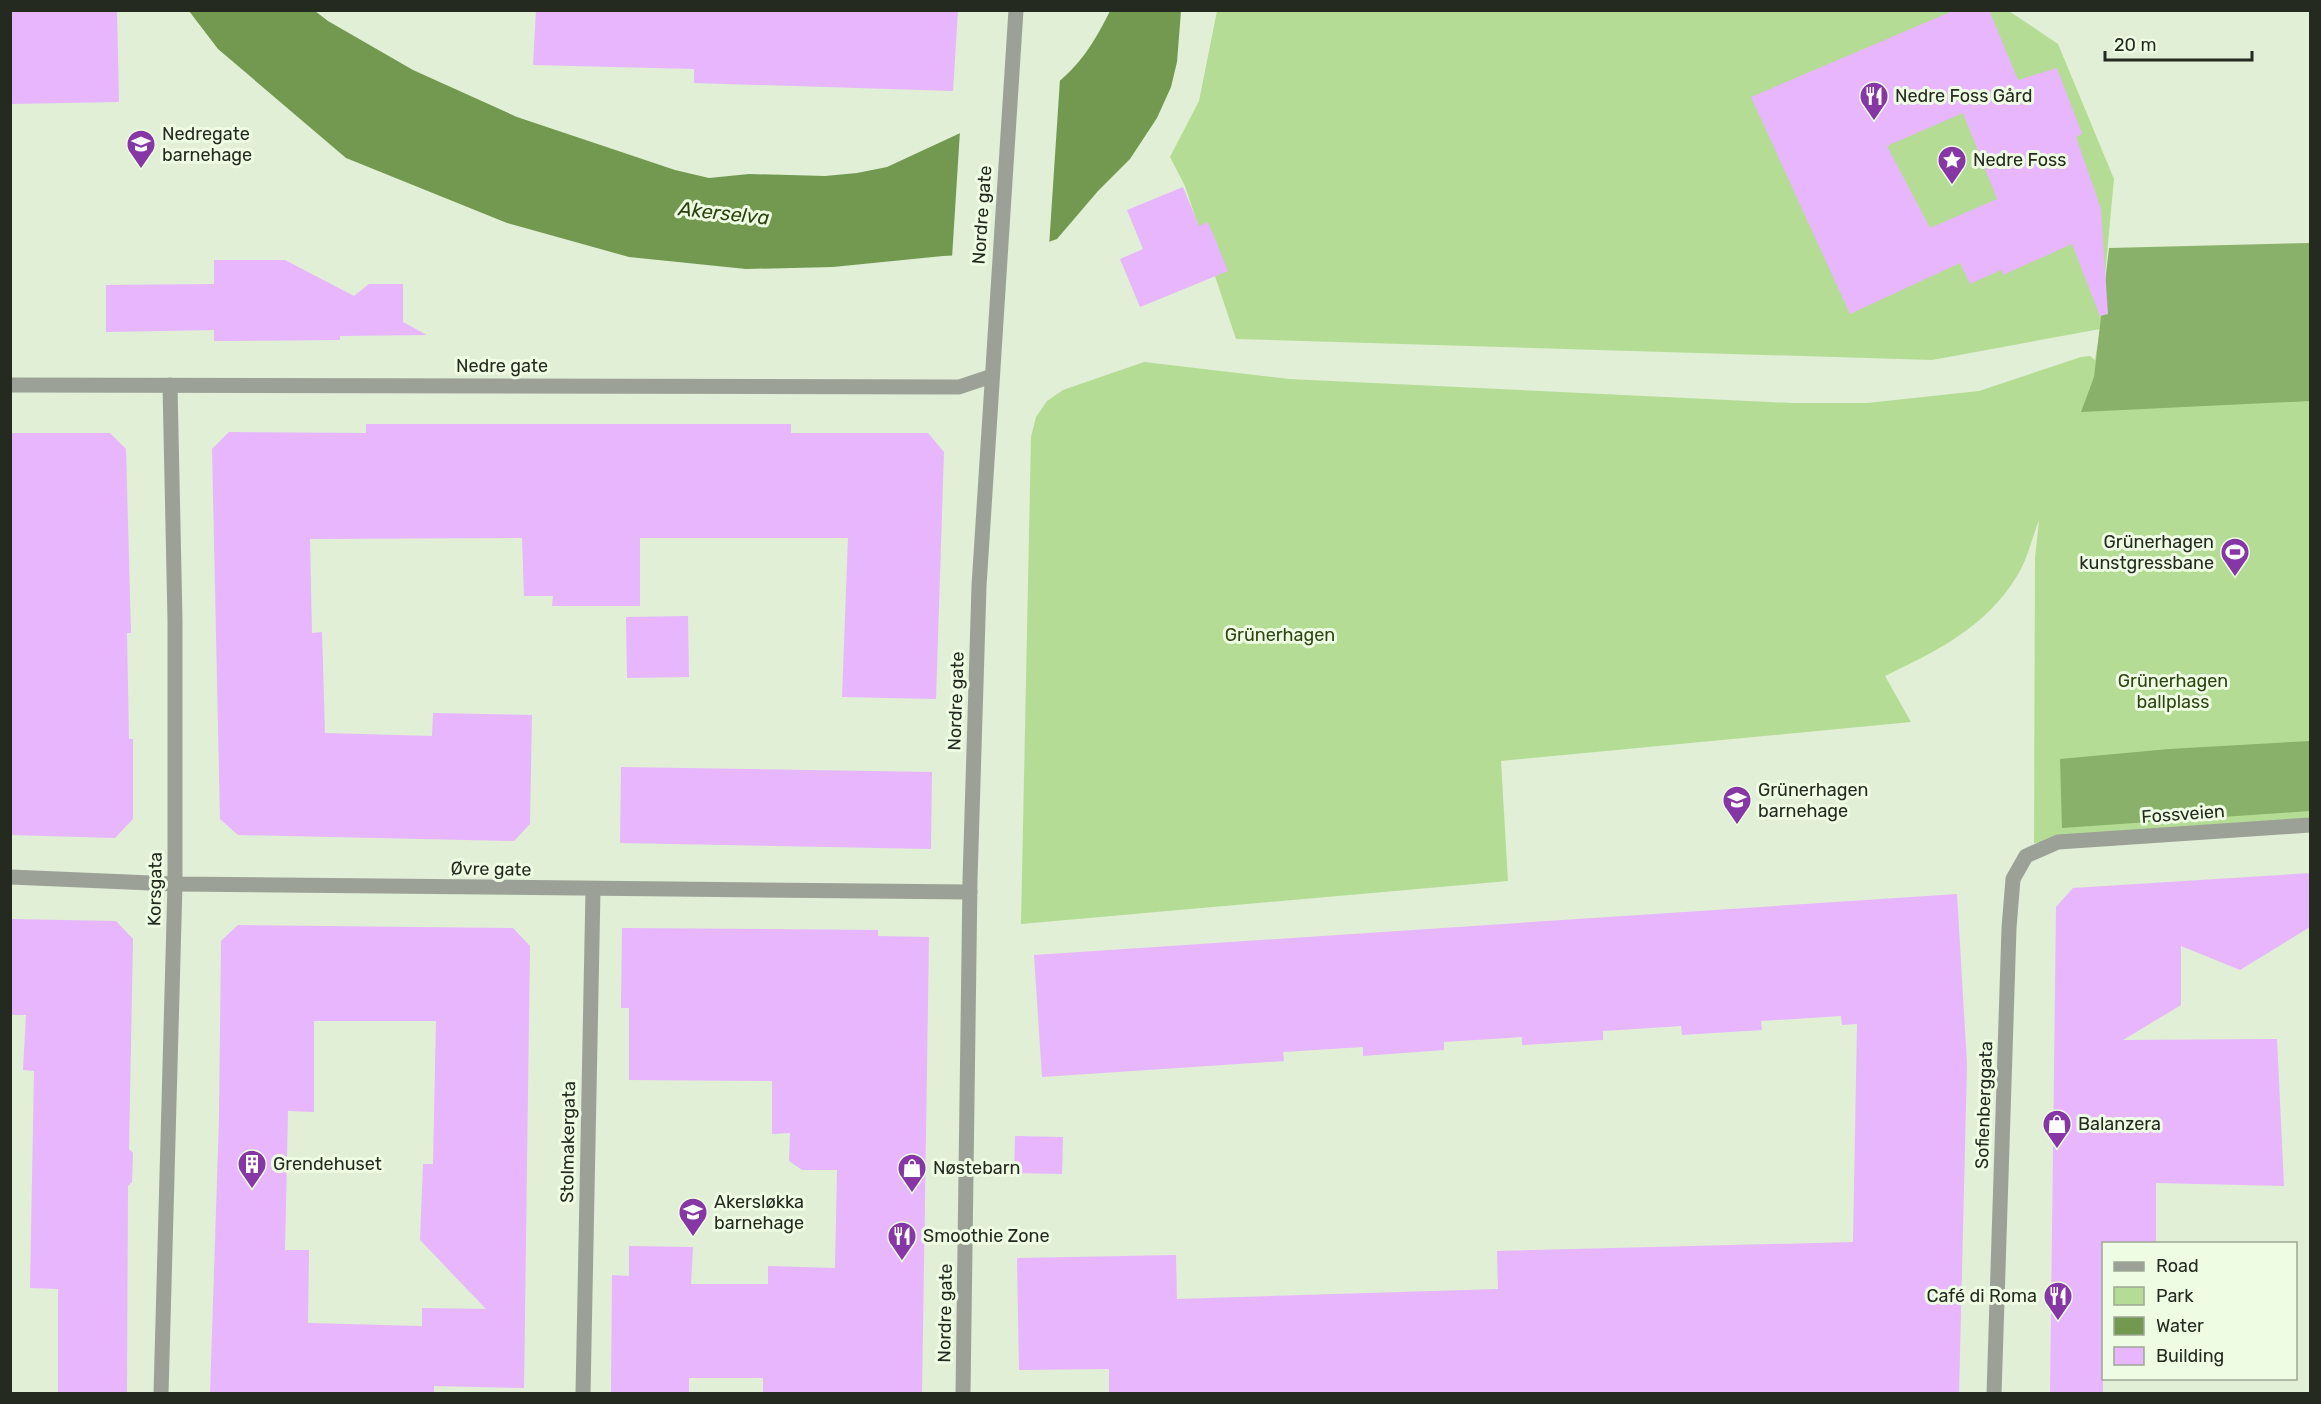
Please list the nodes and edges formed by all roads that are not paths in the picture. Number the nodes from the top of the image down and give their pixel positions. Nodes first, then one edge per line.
1 (1016, 10) edge
2 (992, 376) junction
3 (10, 385) edge
4 (170, 385) junction
5 (2310, 825) edge
6 (2058, 842) joint
7 (10, 877) edge
8 (175, 884) junction
9 (592, 890) junction
10 (970, 892) junction
11 (161, 1394) edge
12 (583, 1394) edge
13 (963, 1394) edge
14 (1994, 1394) edge

1 - 2 street, Nordre gate
2 - 4 street, Nedre gate
2 - 10 street, Nordre gate
3 - 4 street, Nedre gate
4 - 8 street, Korsgata
5 - 6 street, Fossveien
6 - 14 street, Sofienberggata
7 - 8 street, Øvre gate
8 - 9 street, Øvre gate
8 - 11 street, Korsgata
9 - 10 street, Øvre gate
9 - 12 street, Stolmakergata
10 - 13 street, Nordre gate

